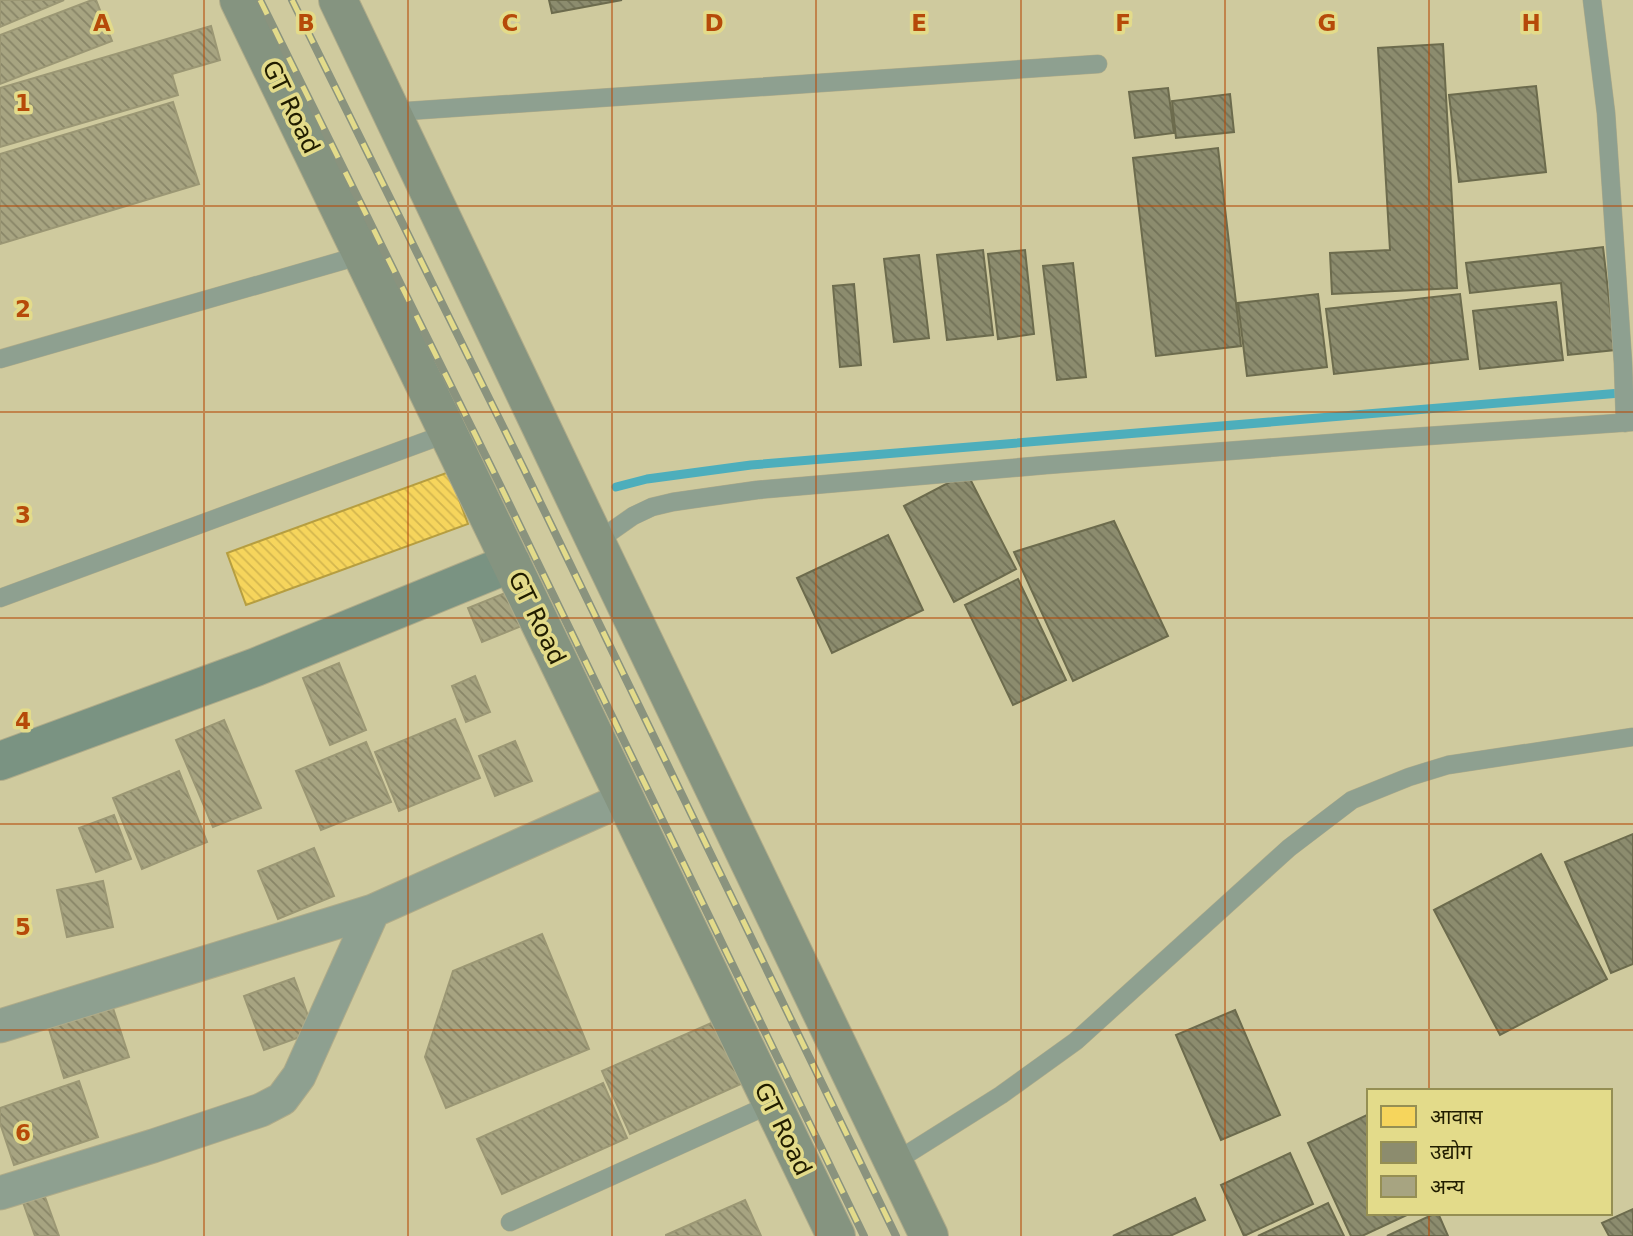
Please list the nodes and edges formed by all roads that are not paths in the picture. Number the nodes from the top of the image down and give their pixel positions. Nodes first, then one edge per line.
1 (239, 0) edge
2 (338, 0) edge
3 (1592, 0) edge
4 (1098, 64) dead end
5 (393, 112) junction
6 (362, 255) junction
7 (0, 359) edge
8 (1628, 418) edge
9 (448, 433) junction
10 (596, 542) junction
11 (510, 563) junction
12 (0, 598) edge
13 (1633, 737) edge
14 (0, 761) edge
15 (624, 799) junction
16 (373, 911) junction
17 (0, 1026) edge
18 (771, 1104) junction
19 (893, 1163) junction
20 (0, 1193) edge
21 (510, 1222) dead end
22 (836, 1236) edge
23 (929, 1236) edge

1 - 6 highway, GT Road
2 - 5 highway
3 - 8 lane
4 - 5 lane
5 - 10 highway
6 - 7 lane
6 - 9 highway, GT Road
8 - 10 lane
9 - 11 highway, GT Road
9 - 12 lane
10 - 19 highway
11 - 14 street
11 - 15 highway, GT Road
13 - 19 lane
15 - 16 street
15 - 18 highway, GT Road
16 - 17 street
16 - 20 street
18 - 21 lane
18 - 22 highway, GT Road
19 - 23 highway

